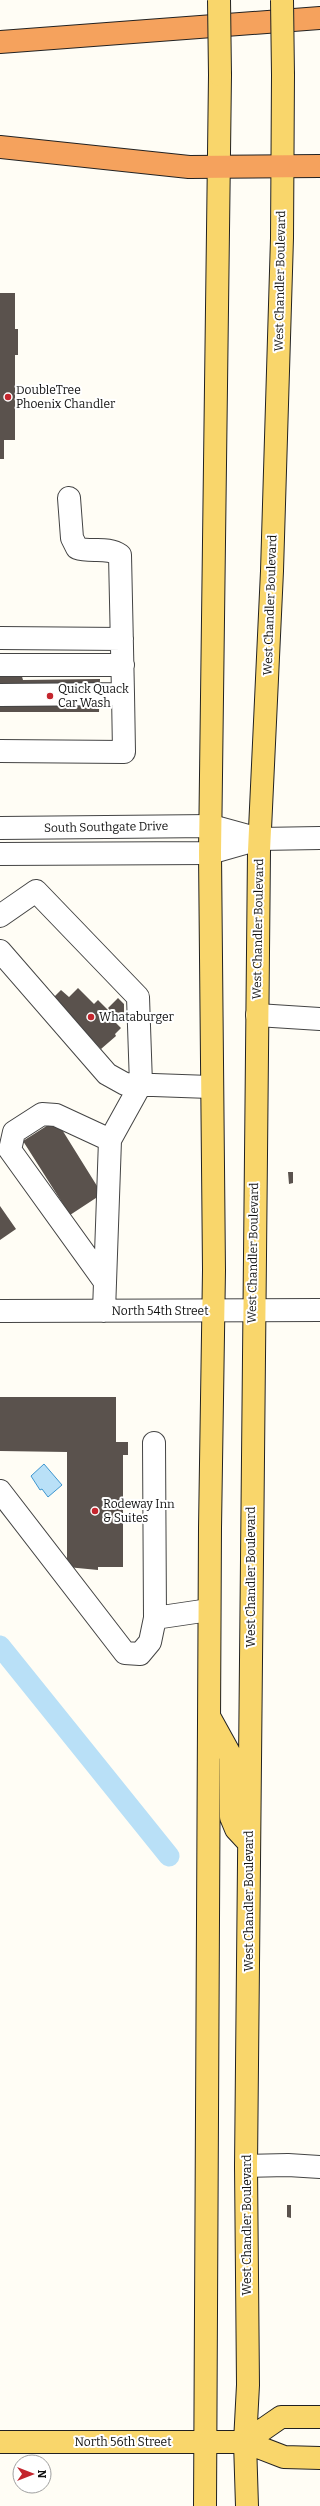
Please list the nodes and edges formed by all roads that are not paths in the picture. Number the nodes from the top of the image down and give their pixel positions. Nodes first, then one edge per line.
1 (219, 0) edge
2 (282, 0) edge
3 (320, 18) edge
4 (0, 42) edge
5 (0, 148) edge
6 (320, 166) edge
7 (219, 167) junction
8 (283, 167) junction
9 (69, 498) dead end
10 (0, 638) edge
11 (122, 652) junction
12 (0, 653) edge
13 (0, 665) edge
14 (123, 694) junction
15 (0, 695) edge
16 (0, 751) edge
17 (212, 826) junction
18 (0, 828) edge
19 (320, 838) edge
20 (259, 839) junction
21 (210, 853) junction
22 (0, 854) edge
23 (0, 916) edge
24 (0, 951) edge
25 (256, 1015) junction
26 (320, 1019) edge
27 (141, 1084) junction
28 (210, 1087) junction
29 (110, 1140) junction
30 (105, 1282) junction
31 (253, 1310) junction
32 (320, 1310) edge
33 (0, 1311) edge
34 (104, 1311) junction
35 (213, 1311) junction
36 (154, 1443) dead end
37 (0, 1491) edge
38 (209, 1610) junction
39 (155, 1618) junction
40 (209, 1715) junction
41 (249, 1844) junction
42 (246, 2166) junction
43 (320, 2168) edge
44 (320, 2417) edge
45 (0, 2442) edge
46 (245, 2442) junction
47 (205, 2443) junction
48 (320, 2458) edge
49 (205, 2506) edge
50 (247, 2506) edge

1 - 7 main road, bridge
2 - 8 main road, West Chandler Boulevard, bridge
3 - 4 highway
5 - 7 highway
6 - 8 highway
7 - 8 highway
7 - 17 main road
8 - 20 main road, West Chandler Boulevard
9 - 11 street
10 - 11 street
11 - 12 street
11 - 13 street
11 - 14 street
14 - 15 street
14 - 16 street
17 - 18 street, South Southgate Drive
17 - 20 street, South Southgate Drive
17 - 21 main road
19 - 20 street
20 - 21 street
20 - 25 main road, West Chandler Boulevard
21 - 22 street
21 - 28 main road
23 - 27 street
24 - 27 street
25 - 26 street
25 - 31 main road, West Chandler Boulevard
27 - 28 street
27 - 29 street
28 - 35 main road
29 - 30 street
29 - 30 street
30 - 34 street
31 - 32 street, North 54th Street
31 - 35 street, North 54th Street
31 - 41 main road, West Chandler Boulevard
33 - 34 street, North 54th Street
34 - 35 street, North 54th Street
35 - 38 main road
36 - 39 street
37 - 39 street
38 - 39 street
38 - 40 main road
40 - 41 main road
40 - 47 main road
41 - 42 main road, West Chandler Boulevard
42 - 43 street
42 - 46 main road, West Chandler Boulevard
44 - 46 main road
45 - 47 main road, North 56th Street
46 - 47 main road, North 56th Street
46 - 48 main road, North 56th Street
46 - 50 main road, West Chandler Boulevard
47 - 49 main road

